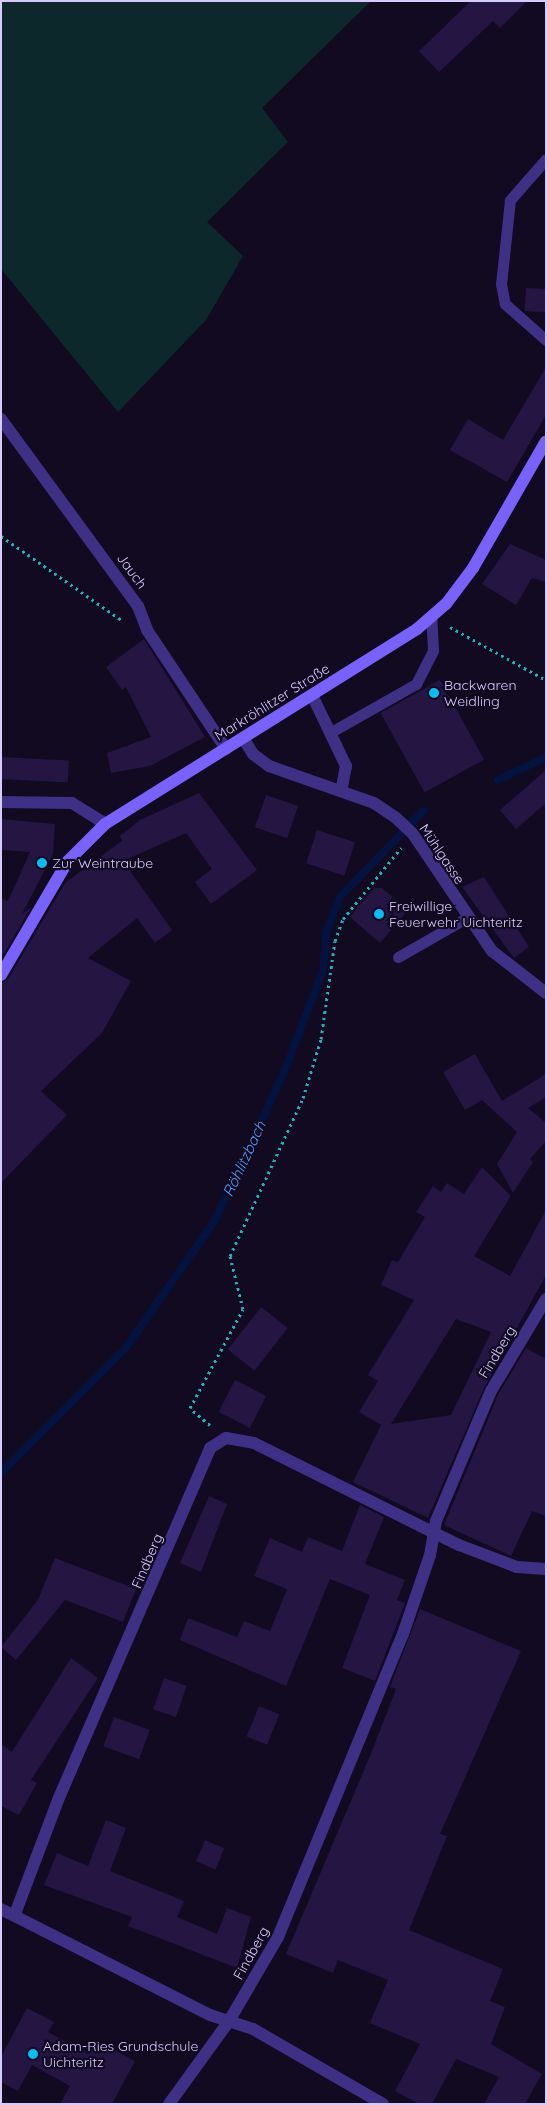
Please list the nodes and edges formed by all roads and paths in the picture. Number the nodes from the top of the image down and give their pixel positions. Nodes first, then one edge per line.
1 (546, 159) edge
2 (546, 340) edge
3 (1, 419) edge
4 (544, 449) edge
5 (1, 536) edge
6 (432, 617) junction
7 (147, 630) junction
8 (546, 680) edge
9 (312, 695) junction
10 (331, 732) junction
11 (243, 738) junction
12 (226, 748) junction
13 (341, 791) junction
14 (1, 802) edge
15 (106, 824) junction
16 (413, 834) junction
17 (466, 918) junction
18 (398, 957) dead end
19 (1, 976) edge
20 (546, 993) edge
21 (546, 1299) edge
22 (226, 1438) junction
23 (434, 1534) junction
24 (546, 1569) edge
25 (1, 1909) edge
26 (15, 1914) junction
27 (230, 2021) junction
28 (169, 2104) edge
29 (383, 2104) edge

1 - 2 lane
3 - 7 street, Jauch
4 - 6 main road, Markröhlitzer Straße
5 - 7 path
6 - 8 path
6 - 9 main road, Markröhlitzer Straße
6 - 10 lane
7 - 12 street, Jauch
9 - 10 street
9 - 11 main road, Markröhlitzer Straße
10 - 13 street
11 - 12 main road, Markröhlitzer Straße
11 - 13 street, Mühlgasse
12 - 15 main road, Markröhlitzer Straße
13 - 16 street, Mühlgasse
14 - 15 street
15 - 19 main road, Markröhlitzer Straße
16 - 17 street, Mühlgasse
16 - 22 path
17 - 18 lane
17 - 20 street, Mühlgasse
21 - 23 street, Findberg
22 - 23 street
22 - 26 street, Findberg
23 - 24 street
23 - 27 street, Findberg
25 - 26 street
26 - 27 street
27 - 28 street, Findberg
27 - 29 street

